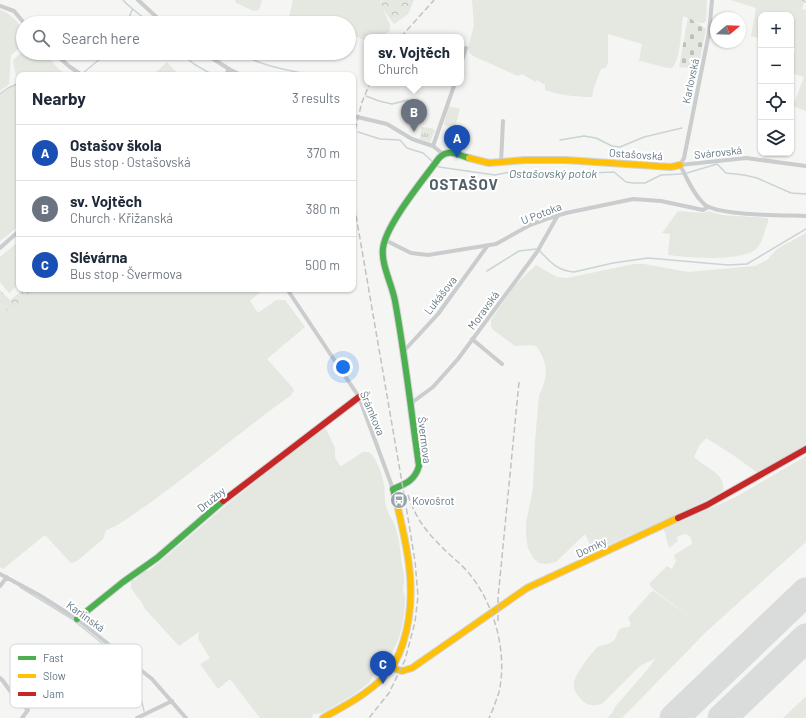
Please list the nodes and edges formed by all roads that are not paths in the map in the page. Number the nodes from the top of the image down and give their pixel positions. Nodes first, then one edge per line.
1 (138, 0) edge
2 (712, 0) edge
3 (0, 6) edge
4 (18, 16) edge
5 (155, 16) edge
6 (466, 48) dead end
7 (464, 54) edge
8 (62, 60) edge
9 (215, 60) edge
10 (229, 69) junction
11 (78, 72) edge
12 (228, 72) edge
13 (235, 72) edge
14 (454, 86) edge
15 (356, 117) edge
16 (503, 122) dead end
17 (433, 146) junction
18 (443, 154) junction
19 (501, 163) junction
20 (680, 165) junction
21 (806, 166) edge
22 (708, 207) junction
23 (558, 215) junction
24 (806, 216) edge
25 (16, 234) edge
26 (385, 240) junction
27 (488, 245) junction
28 (0, 248) edge
29 (288, 292) edge
30 (472, 339) junction
31 (402, 353) junction
32 (502, 364) dead end
33 (359, 397) junction
34 (410, 404) junction
35 (806, 449) edge
36 (394, 488) junction
37 (0, 574) edge
38 (6, 577) junction
39 (0, 586) edge
40 (77, 619) junction
41 (108, 644) edge
42 (392, 668) junction
43 (142, 671) edge
44 (0, 678) edge
45 (10, 690) edge
46 (172, 701) junction
47 (28, 710) edge
48 (22, 718) edge
49 (137, 718) edge
50 (186, 718) edge
51 (323, 718) edge

1 - 5 street
2 - 20 street, Karlovská
3 - 4 street
6 - 7 street
8 - 11 street
9 - 10 street
10 - 12 street
10 - 13 street
14 - 17 street
15 - 17 street
16 - 19 street
17 - 18 street
18 - 19 street, Ostašovská
18 - 26 street, Švermova
19 - 20 street, Ostašovská
20 - 21 street, Svárovská
20 - 22 street
22 - 23 street, U Potoka
22 - 24 street
23 - 27 street, U Potoka
23 - 30 street, Moravská
25 - 28 street
26 - 27 street, U Potoka
26 - 31 street, Švermova
27 - 31 street, Lukášova
29 - 33 street, Šrámkova
30 - 32 street
30 - 34 street, Moravská
31 - 34 street, Švermova
33 - 36 street, Šrámkova
33 - 40 street, Družby
34 - 36 street, Švermova
35 - 42 street, Domky
36 - 42 street
37 - 38 street, Karlinská
38 - 39 street
38 - 40 street, Karlinská
40 - 41 street, Karlinská
42 - 51 street
43 - 46 street, Karlinská
44 - 45 street
46 - 49 street
46 - 50 street, Karlinská
47 - 48 street

